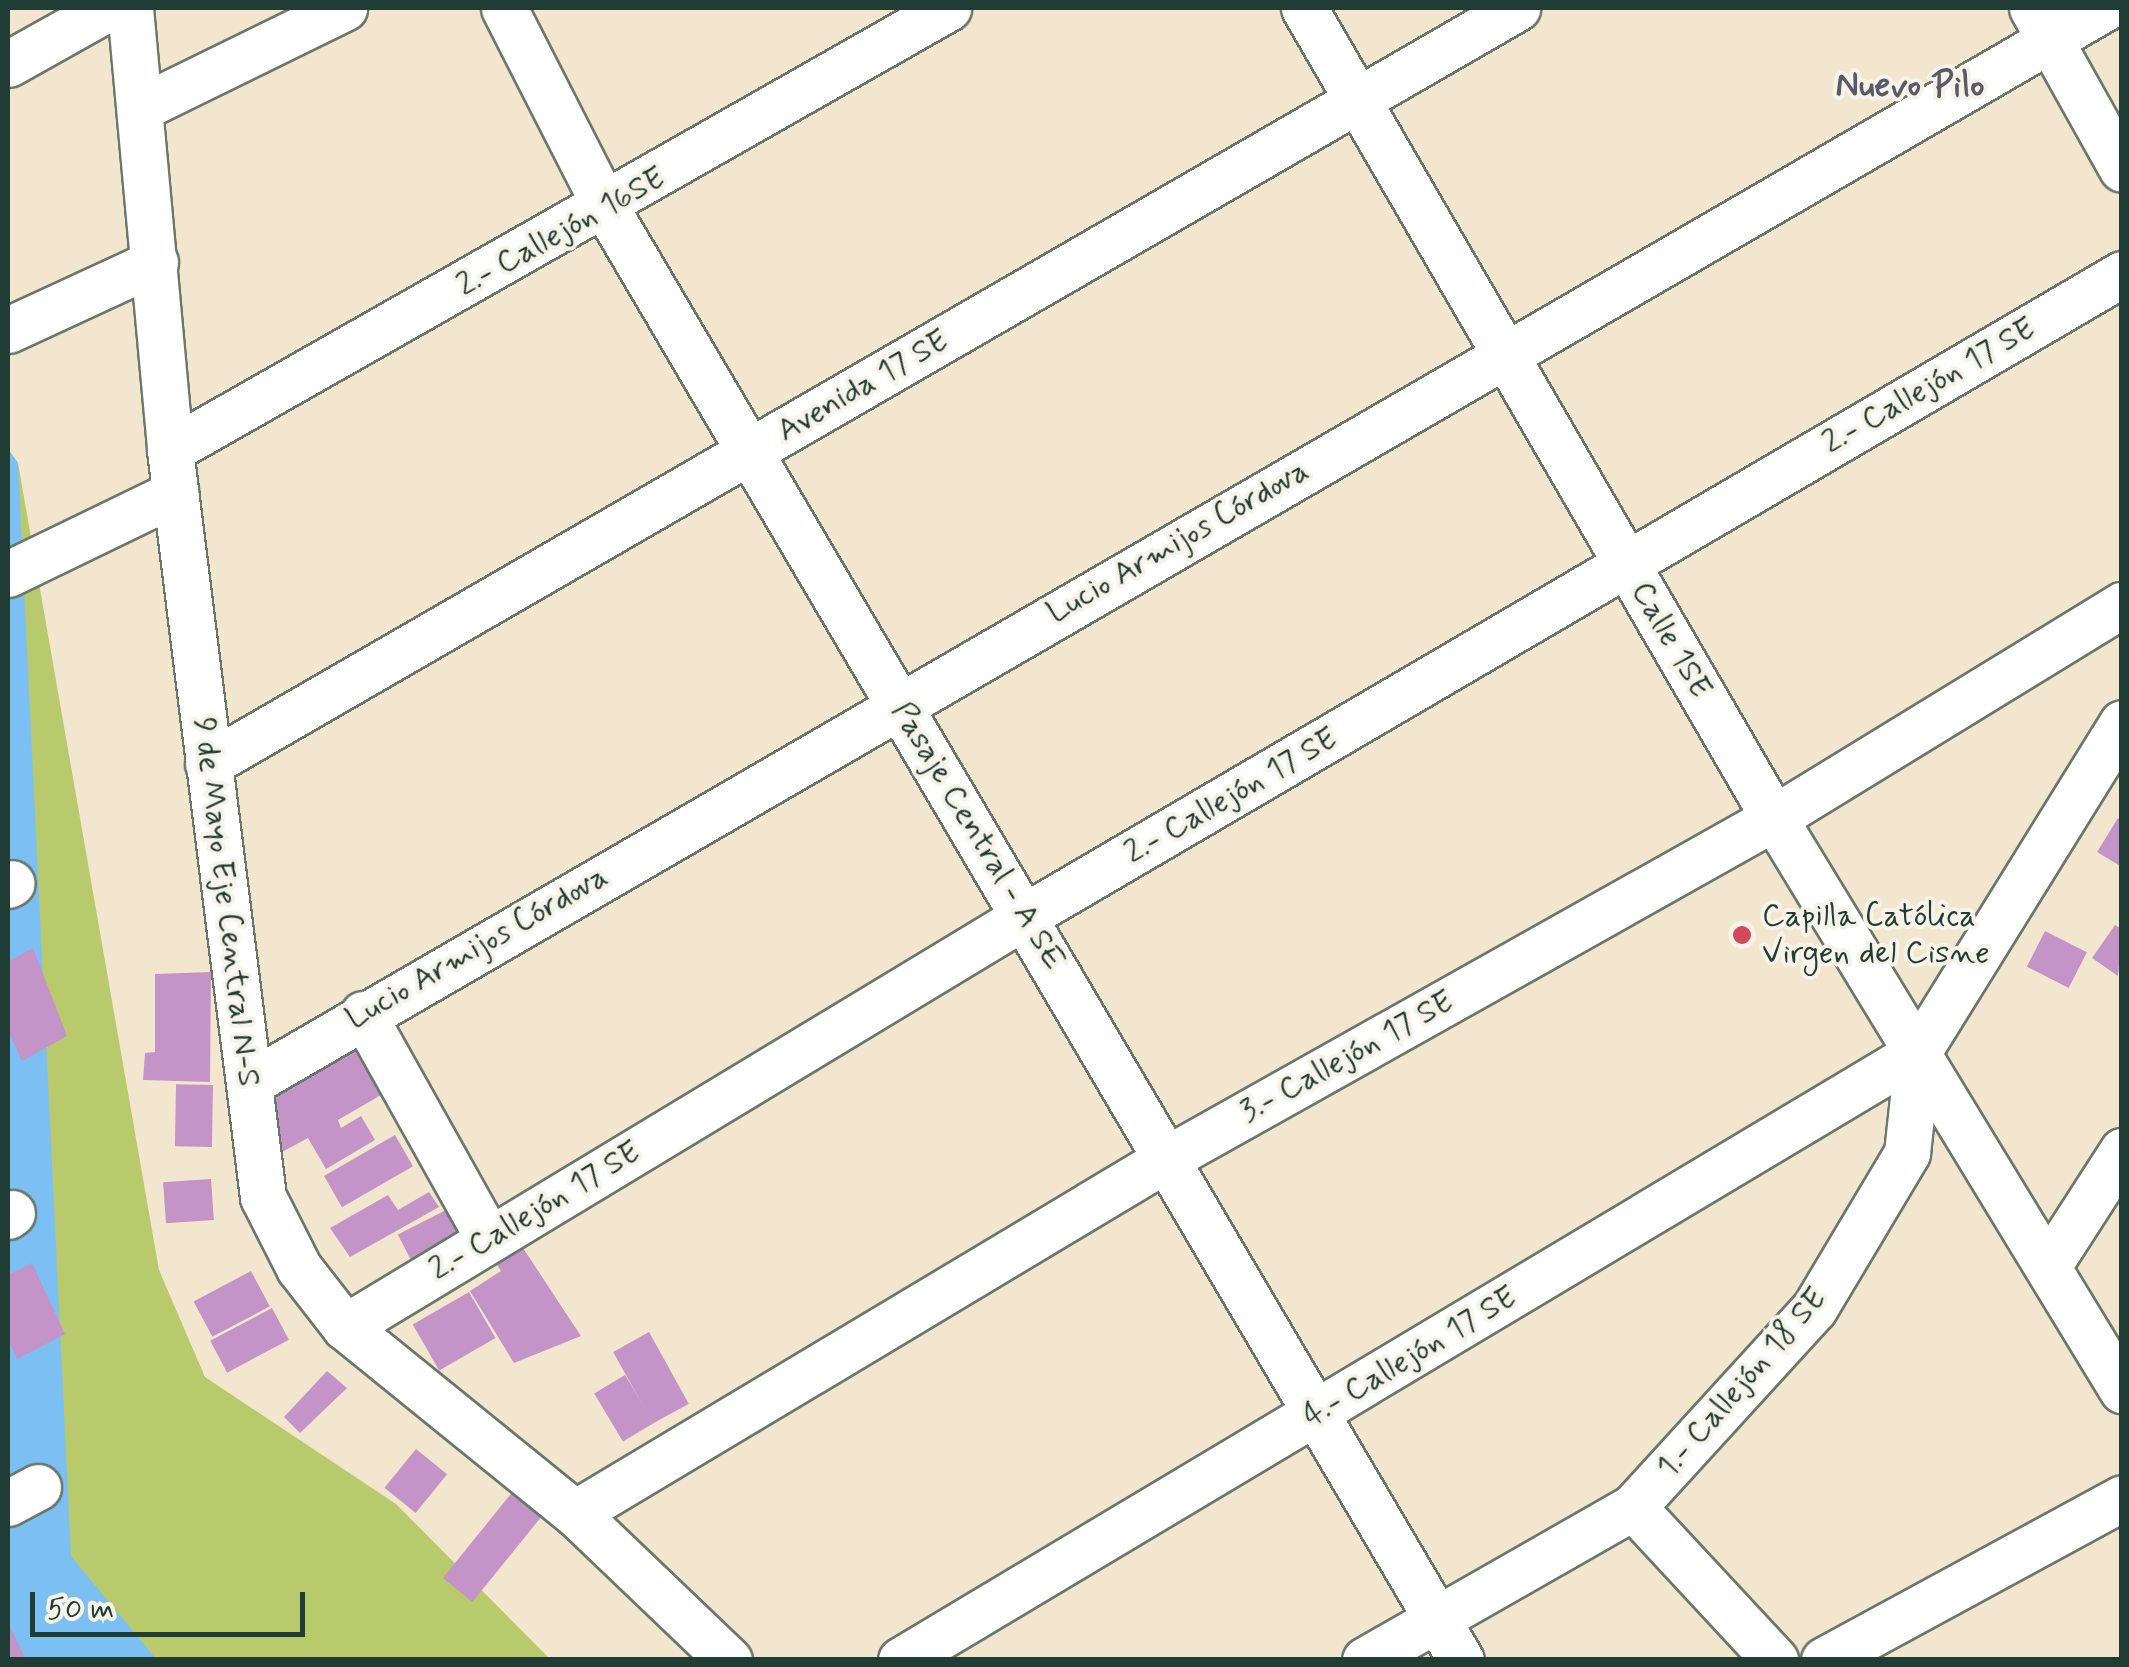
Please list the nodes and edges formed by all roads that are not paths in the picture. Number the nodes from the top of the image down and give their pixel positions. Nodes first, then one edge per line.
1 (108, 8) edge
2 (130, 8) edge
3 (344, 8) edge
4 (504, 8) edge
5 (948, 8) edge
6 (1304, 8) edge
7 (1517, 8) edge
8 (2105, 8) edge
9 (2040, 24) edge
10 (8, 64) edge
11 (1358, 101) junction
12 (144, 106) junction
13 (2122, 168) edge
14 (606, 208) junction
15 (155, 262) junction
16 (2122, 274) edge
17 (8, 330) edge
18 (1504, 352) junction
19 (750, 452) junction
20 (172, 472) junction
21 (1627, 564) junction
22 (8, 574) edge
23 (2122, 605) edge
24 (899, 704) junction
25 (2122, 723) edge
26 (208, 764) junction
27 (1774, 818) junction
28 (1025, 916) junction
29 (364, 1014) junction
30 (1918, 1052) junction
31 (254, 1081) junction
32 (2122, 1150) edge
33 (1168, 1158) junction
34 (489, 1239) junction
35 (2048, 1266) junction
36 (345, 1327) junction
37 (2108, 1333) edge
38 (2122, 1390) edge
39 (1318, 1412) junction
40 (2122, 1498) edge
41 (1633, 1507) junction
42 (574, 1512) junction
43 (1437, 1613) junction
44 (729, 1660) edge
45 (901, 1660) edge
46 (1365, 1660) edge
47 (1461, 1660) edge
48 (1775, 1660) edge
49 (1824, 1660) edge

1 - 10 street
2 - 12 street, 9 de Mayo Eje Central N-S
3 - 12 street
4 - 14 street, Pasaje Central - A SE
5 - 14 street, 2.- Callejón 16SE
6 - 11 street, Calle 1SE
7 - 11 street, Avenida 17 SE
8 - 9 street, Lucio Armijos Córdova
9 - 13 street
9 - 18 street, Lucio Armijos Córdova
11 - 18 street, Calle 1SE
11 - 19 street, Avenida 17 SE
12 - 15 street, 9 de Mayo Eje Central N-S
14 - 19 street, Pasaje Central - A SE
14 - 20 street, 2.- Callejón 16SE
15 - 17 street
15 - 20 street, 9 de Mayo Eje Central N-S
16 - 21 street, 2.- Callejón 17 SE
18 - 21 street, Calle 1SE
18 - 24 street, Lucio Armijos Córdova
19 - 24 street, Pasaje Central - A SE
19 - 26 street, Avenida 17 SE
20 - 22 street, 2.- Callejón 16SE
20 - 26 street, 9 de Mayo Eje Central N-S
21 - 27 street, Calle 1SE
21 - 28 street, 2.- Callejón 17 SE
23 - 27 street, 3.- Callejón 17 SE
24 - 28 street, Pasaje Central - A SE
24 - 29 street, Lucio Armijos Córdova
25 - 30 street, 1.- Callejón 18 SE
26 - 31 street, 9 de Mayo Eje Central N-S
27 - 30 street, Calle 1SE
27 - 33 street, 3.- Callejón 17 SE
28 - 33 street, Pasaje Central - A SE
28 - 34 street, 2.- Callejón 17 SE
29 - 31 street, Lucio Armijos Córdova
29 - 34 street
30 - 35 street, Calle 1SE
30 - 39 street, 4.- Callejón 17 SE
30 - 41 street, 1.- Callejón 18 SE
31 - 36 street, 9 de Mayo Eje Central N-S
32 - 35 street
33 - 39 street, Pasaje Central - A SE
33 - 42 street, 3.- Callejón 17 SE
34 - 36 street, 2.- Callejón 17 SE
35 - 37 street, Calle 1SE
36 - 42 street, 9 de Mayo Eje Central N-S
37 - 38 street, Calle 1SE
39 - 43 street, Pasaje Central - A SE
39 - 45 street, 4.- Callejón 17 SE
40 - 49 street
41 - 43 street, 1.- Callejón 18 SE
41 - 48 street
42 - 44 street, 9 de Mayo Eje Central N-S
43 - 46 street, 1.- Callejón 18 SE
43 - 47 street, Pasaje Central - A SE

